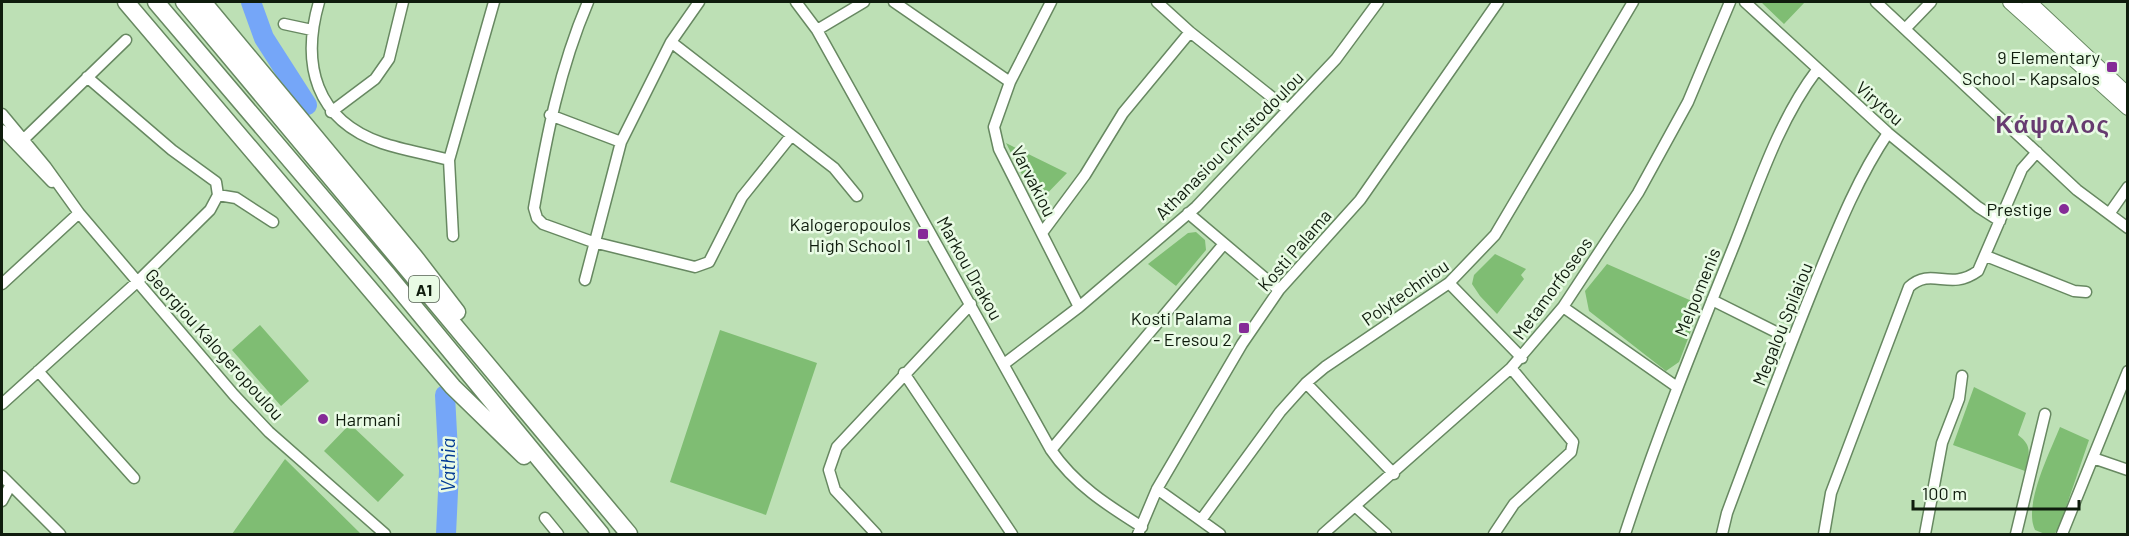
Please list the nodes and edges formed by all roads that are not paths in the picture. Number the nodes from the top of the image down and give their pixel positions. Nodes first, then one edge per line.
1 (126, 2) edge
2 (156, 2) edge
3 (184, 2) edge
4 (203, 2) edge
5 (319, 2) edge
6 (404, 2) edge
7 (494, 2) edge
8 (588, 2) edge
9 (699, 2) edge
10 (796, 2) edge
11 (864, 2) edge
12 (894, 2) edge
13 (1051, 2) edge
14 (1157, 2) edge
15 (1378, 2) edge
16 (1498, 2) edge
17 (1633, 2) edge
18 (1730, 2) edge
19 (1745, 2) edge
20 (1876, 2) edge
21 (1931, 2) edge
22 (2010, 2) edge
23 (2029, 2) edge
24 (284, 24) dead end
25 (1905, 29) junction
26 (312, 30) junction
27 (817, 30) junction
28 (1190, 32) junction
29 (126, 40) dead end
30 (671, 42) junction
31 (1817, 70) junction
32 (87, 77) junction
33 (1010, 82) junction
34 (2127, 95) edge
35 (2127, 108) edge
36 (1288, 110) junction
37 (331, 112) junction
38 (2, 114) edge
39 (550, 115) junction
40 (2, 130) edge
41 (1888, 133) junction
42 (791, 136) junction
43 (23, 140) junction
44 (621, 142) junction
45 (2037, 152) junction
46 (449, 160) junction
47 (2127, 187) edge
48 (59, 188) junction
49 (218, 195) junction
50 (857, 196) dead end
51 (79, 213) junction
52 (1188, 213) junction
53 (2109, 214) junction
54 (2000, 221) junction
55 (273, 222) dead end
56 (2127, 228) edge
57 (1042, 233) junction
58 (453, 236) dead end
59 (593, 242) junction
60 (1223, 245) junction
61 (1986, 256) junction
62 (585, 280) dead end
63 (137, 282) junction
64 (1449, 283) junction
65 (2, 284) edge
66 (1279, 290) junction
67 (2086, 292) dead end
68 (1712, 300) junction
69 (971, 304) junction
70 (1079, 307) junction
71 (1563, 307) junction
72 (1792, 340) junction
73 (1522, 358) junction
74 (1004, 364) junction
75 (1511, 368) junction
76 (38, 371) junction
77 (2127, 371) edge
78 (904, 373) junction
79 (1962, 376) dead end
80 (1306, 383) junction
81 (1677, 387) junction
82 (2, 404) edge
83 (2045, 414) dead end
84 (1052, 450) junction
85 (2093, 458) junction
86 (2127, 470) edge
87 (1394, 474) junction
88 (2, 476) edge
89 (134, 478) dead end
90 (10, 486) junction
91 (1157, 489) junction
92 (593, 493) junction
93 (2, 501) edge
94 (576, 506) junction
95 (1356, 507) junction
96 (545, 518) dead end
97 (1201, 520) junction
98 (1140, 531) edge
99 (60, 534) edge
100 (385, 534) edge
101 (558, 534) edge
102 (601, 534) edge
103 (629, 534) edge
104 (876, 534) edge
105 (1012, 534) edge
106 (1220, 534) edge
107 (1323, 534) edge
108 (1386, 534) edge
109 (1494, 534) edge
110 (1625, 534) edge
111 (1722, 534) edge
112 (1824, 534) edge
113 (1926, 534) edge
114 (2016, 534) edge
115 (2062, 534) edge

1 - 94 highway
2 - 94 highway, A1
3 - 92 highway, A1
4 - 92 highway
5 - 26 street
6 - 37 street
7 - 46 street
8 - 39 street
9 - 30 street
10 - 27 street, Markou Drakou
11 - 27 street
12 - 33 street
13 - 33 street, Varvakiou
14 - 28 street
15 - 36 street, Athanasiou Christodoulou
16 - 66 street, Kosti Palama
17 - 64 street, Polytechniou
18 - 71 street, Metamorfoseos
19 - 31 street, Virytou
20 - 25 street
21 - 25 street
22 - 35 main road
23 - 34 main road
24 - 26 street
25 - 45 street
26 - 37 street
27 - 69 street, Markou Drakou
28 - 36 street
28 - 57 street
29 - 32 street
30 - 42 street
30 - 44 street
31 - 41 street, Virytou
31 - 68 street, Melpomenis
32 - 43 street
32 - 49 street
33 - 57 street, Varvakiou
36 - 52 street, Athanasiou Christodoulou
37 - 46 street
38 - 43 street
39 - 44 street
39 - 59 street
40 - 48 street
41 - 54 street, Virytou
41 - 72 street, Megalou Spilaiou
42 - 50 street
42 - 59 street
43 - 48 street
44 - 59 street
45 - 53 street
45 - 54 street
46 - 58 street
47 - 53 street
48 - 51 street, Georgiou Kalogeropoulou
49 - 55 street
49 - 63 street
51 - 63 street, Georgiou Kalogeropoulou
51 - 65 street
52 - 60 street
52 - 70 street, Athanasiou Christodoulou
53 - 56 street
54 - 61 street
57 - 70 street, Varvakiou
59 - 62 street
60 - 66 street
60 - 84 street
61 - 67 street
61 - 112 street
63 - 76 street
63 - 100 street, Georgiou Kalogeropoulou
64 - 73 street
64 - 80 street, Polytechniou
66 - 91 street, Kosti Palama
68 - 72 street
68 - 81 street, Melpomenis
69 - 74 street, Markou Drakou
69 - 78 street
70 - 74 street, Athanasiou Christodoulou
71 - 73 street, Metamorfoseos
71 - 81 street
72 - 111 street, Megalou Spilaiou
73 - 75 street, Metamorfoseos
74 - 84 street, Markou Drakou
75 - 87 street, Metamorfoseos
75 - 109 street
76 - 82 street
76 - 89 street
77 - 85 street
78 - 104 street
78 - 105 street
79 - 113 street
80 - 87 street
80 - 97 street, Polytechniou
81 - 110 street, Melpomenis
83 - 114 street
84 - 98 street, Markou Drakou
85 - 86 street
85 - 115 street
87 - 95 street, Metamorfoseos
88 - 90 street
90 - 93 street
90 - 99 street
91 - 97 street
91 - 98 street, Kosti Palama
92 - 103 highway, A1
94 - 102 highway, A1
95 - 107 street, Metamorfoseos
95 - 108 street
96 - 101 street
97 - 106 street

